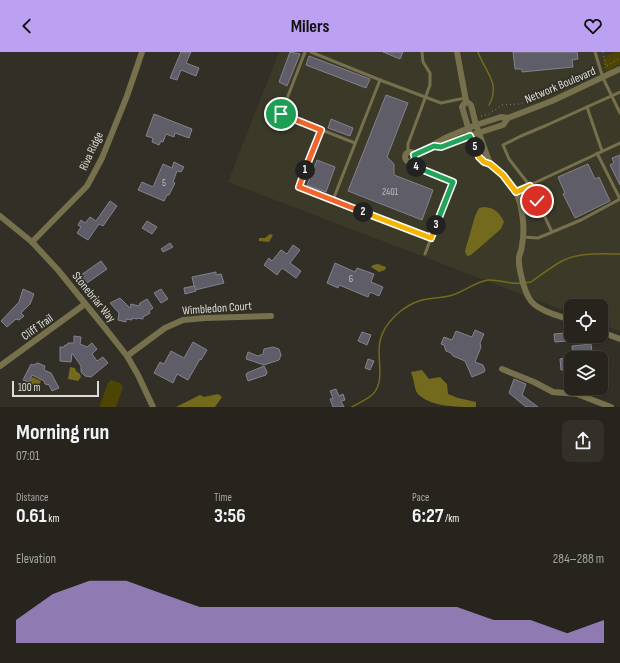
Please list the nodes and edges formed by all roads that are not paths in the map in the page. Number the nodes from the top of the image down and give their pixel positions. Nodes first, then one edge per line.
1 (142, 52) edge
2 (305, 52) edge
3 (311, 52) edge
4 (422, 52) edge
5 (457, 52) edge
6 (595, 52) edge
7 (620, 69) edge
8 (603, 78) junction
9 (380, 80) junction
10 (620, 92) edge
11 (612, 96) junction
12 (426, 98) junction
13 (465, 99) junction
14 (587, 107) junction
15 (620, 113) edge
16 (508, 118) junction
17 (476, 123) junction
18 (468, 129) junction
19 (321, 130) junction
20 (479, 132) junction
21 (470, 136) junction
22 (355, 143) junction
23 (620, 143) edge
24 (434, 146) junction
25 (602, 151) junction
26 (597, 153) junction
27 (412, 156) junction
28 (490, 164) junction
29 (530, 186) junction
30 (516, 192) junction
31 (333, 200) junction
32 (0, 216) edge
33 (552, 232) junction
34 (524, 237) junction
35 (431, 238) junction
36 (32, 242) junction
37 (425, 254) dead end
38 (85, 304) junction
39 (271, 316) dead end
40 (564, 317) edge
41 (608, 335) edge
42 (620, 339) edge
43 (127, 356) junction
44 (0, 366) edge
45 (502, 369) dead end
46 (153, 407) edge
47 (611, 407) edge

1 - 36 street, Riva Ridge
2 - 19 lane
3 - 9 lane
4 - 12 lane
5 - 13 street
6 - 8 lane
7 - 8 street, Network Boulevard
8 - 11 lane
8 - 16 street, Network Boulevard
9 - 12 lane
9 - 22 lane
10 - 11 lane
11 - 14 lane
11 - 15 lane
12 - 13 lane
12 - 27 lane
13 - 17 street
13 - 18 street
14 - 25 lane
14 - 29 lane
16 - 17 street, Network Boulevard
16 - 20 street, Network Boulevard
17 - 18 street, Network Boulevard
17 - 20 street
18 - 21 street
18 - 24 street, Network Boulevard
19 - 22 lane
19 - 31 lane
20 - 21 street, Network Boulevard
20 - 28 street
21 - 24 street, Network Boulevard
21 - 28 street
22 - 31 lane
23 - 25 lane
24 - 27 street, Network Boulevard
25 - 26 lane
26 - 29 lane
26 - 33 lane
27 - 35 lane
28 - 30 street
29 - 30 lane
29 - 33 lane
30 - 34 street
31 - 35 lane
32 - 36 street, Stonebriar Way
33 - 34 lane
34 - 40 street
35 - 37 lane
36 - 38 street, Stonebriar Way
38 - 43 street, Stonebriar Way
38 - 44 street, Cliff Trail
39 - 43 street, Wimbledon Court
41 - 42 street
43 - 46 street, Stonebriar Way
45 - 47 street

